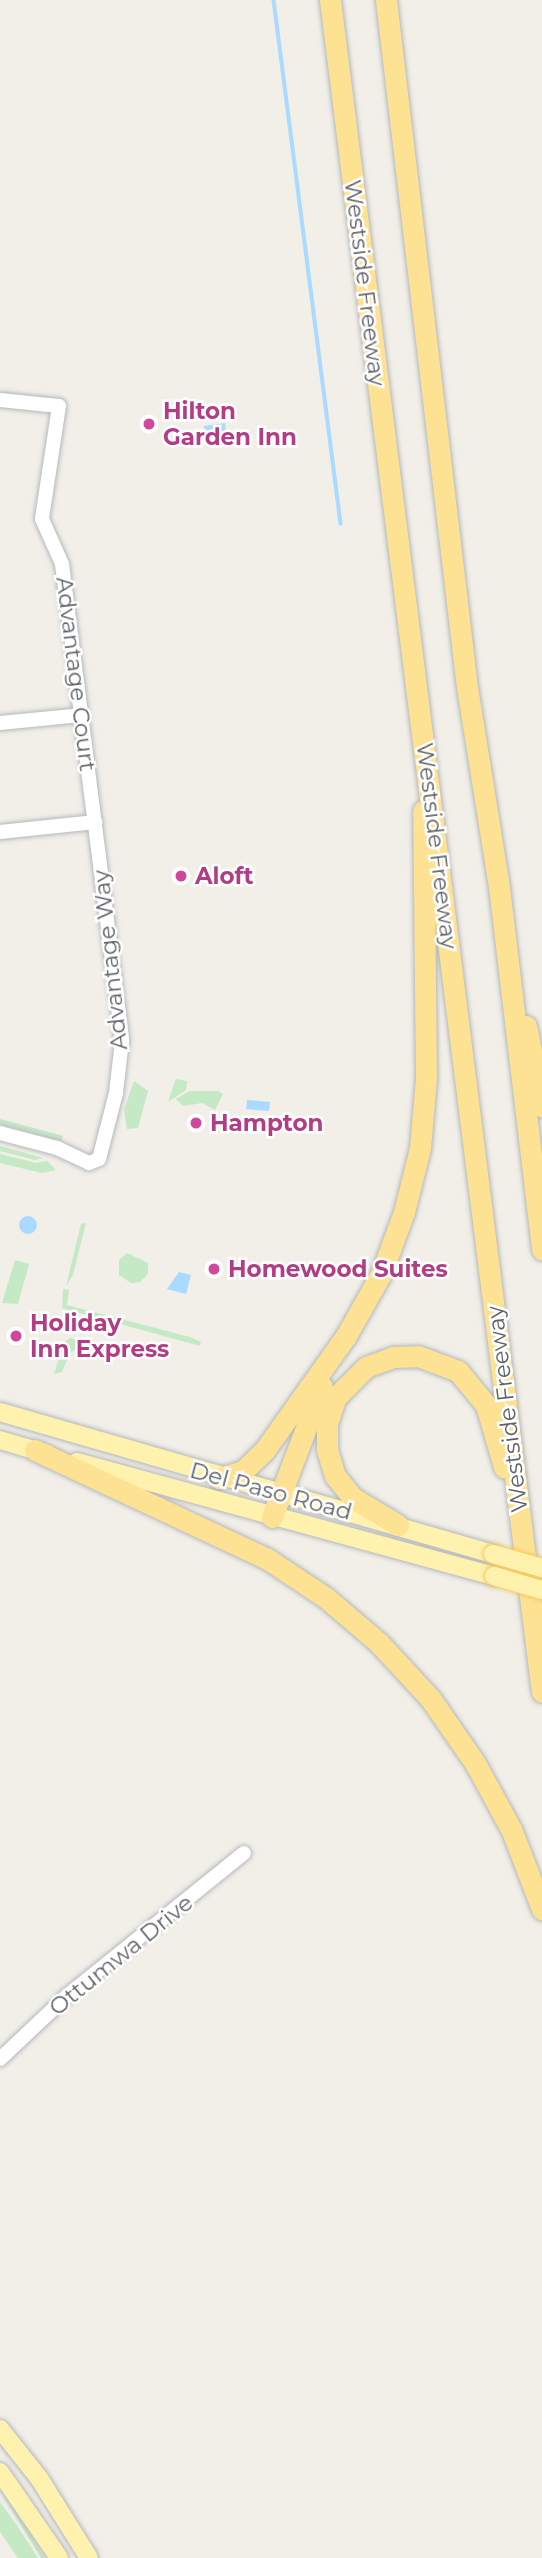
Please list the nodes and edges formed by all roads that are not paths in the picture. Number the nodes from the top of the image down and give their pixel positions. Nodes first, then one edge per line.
1 (330, 0) edge
2 (386, 0) edge
3 (0, 400) edge
4 (81, 715) junction
5 (0, 723) edge
6 (427, 770) junction
7 (95, 822) junction
8 (0, 832) edge
9 (499, 887) junction
10 (542, 1106) edge
11 (0, 1133) edge
12 (542, 1249) edge
13 (346, 1336) junction
14 (0, 1412) edge
15 (0, 1440) edge
16 (35, 1450) junction
17 (219, 1478) junction
18 (279, 1495) junction
19 (272, 1517) junction
20 (398, 1525) junction
21 (523, 1536) junction
22 (542, 1568) edge
23 (542, 1590) edge
24 (542, 1692) edge
25 (244, 1853) dead end
26 (542, 1909) edge
27 (0, 2059) edge
28 (0, 2429) edge
29 (0, 2472) edge
30 (59, 2558) edge
31 (89, 2558) edge

1 - 6 highway, Westside Freeway
2 - 9 highway
3 - 4 street, Advantage Court
4 - 5 street
4 - 7 street, Advantage Court
6 - 13 highway
6 - 21 highway, Westside Freeway
7 - 8 street
7 - 11 street, Advantage Way
9 - 10 highway
9 - 12 highway
13 - 17 highway
13 - 18 highway
14 - 17 main road, Del Paso Road
15 - 16 main road, Del Paso Road
16 - 19 main road, Del Paso Road
16 - 26 highway
17 - 18 main road, Del Paso Road
18 - 19 highway
18 - 20 main road, Del Paso Road
19 - 23 main road, Del Paso Road, bridge
20 - 21 highway
20 - 22 main road, Del Paso Road, bridge
21 - 24 highway, Westside Freeway
25 - 27 street, Ottumwa Drive
28 - 31 main road
29 - 30 main road

